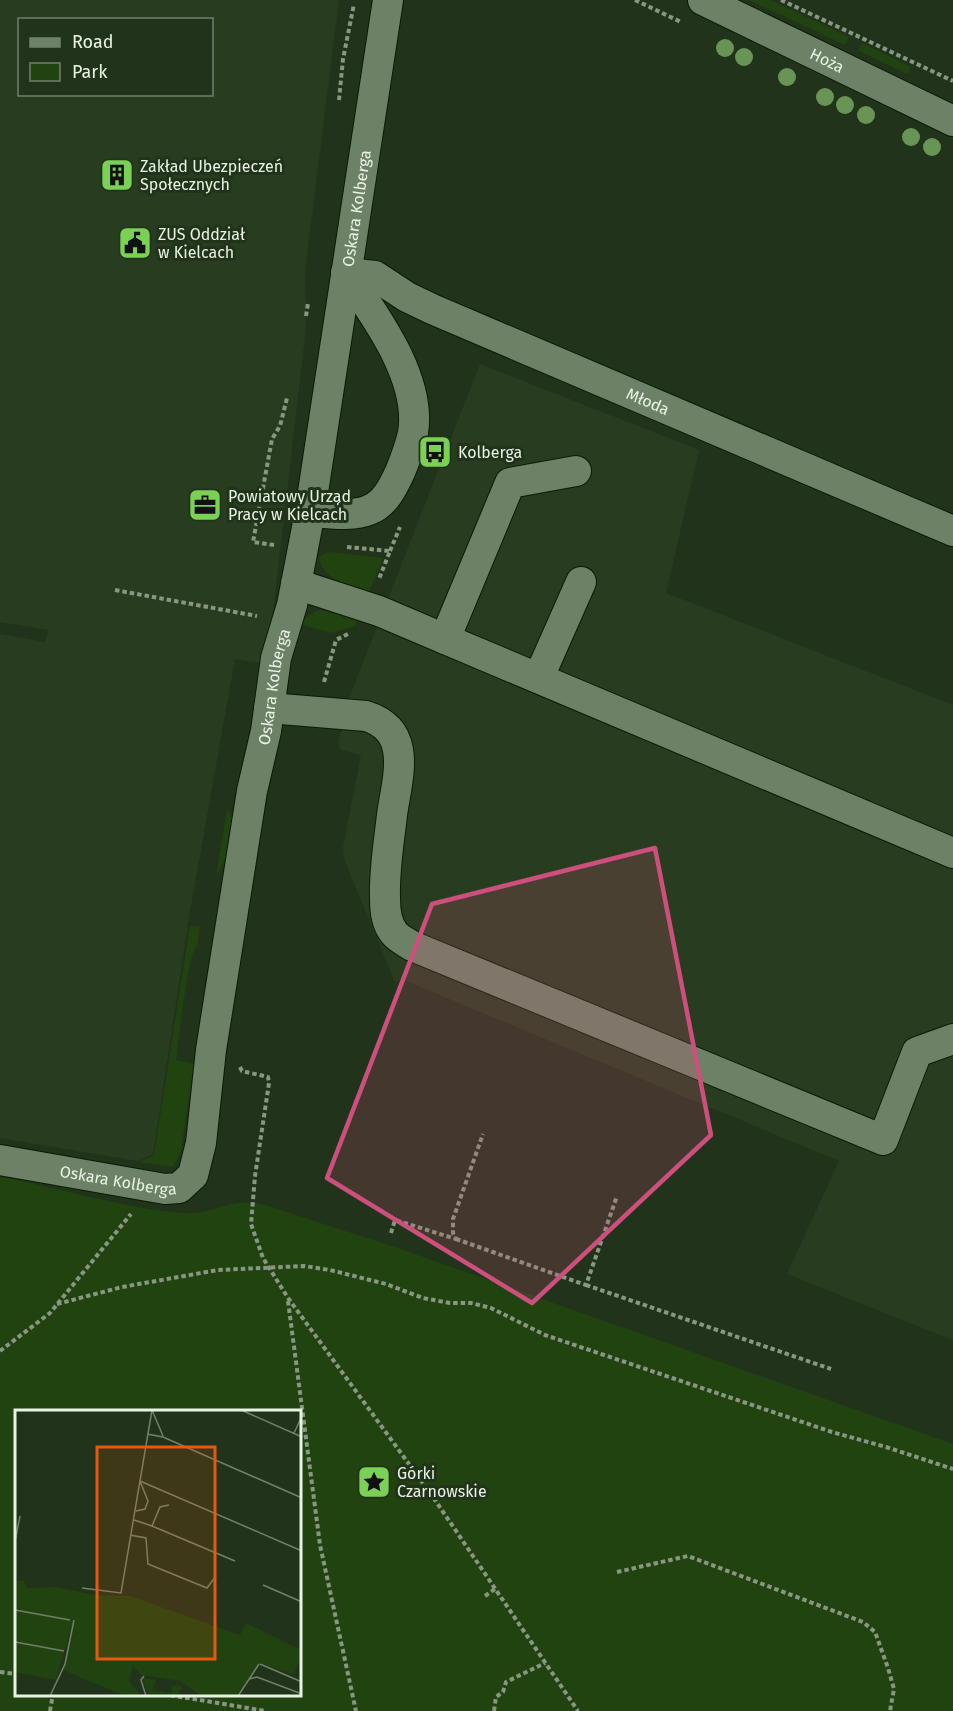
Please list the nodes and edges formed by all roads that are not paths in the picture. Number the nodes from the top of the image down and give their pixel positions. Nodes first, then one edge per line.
1 (388, 0) edge
2 (702, 0) edge
3 (953, 121) edge
4 (346, 273) junction
5 (576, 471) dead end
6 (310, 512) junction
7 (953, 531) edge
8 (581, 582) dead end
9 (296, 584) junction
10 (445, 639) junction
11 (538, 677) junction
12 (269, 708) junction
13 (953, 853) edge
14 (953, 1039) edge
15 (0, 1160) edge

1 - 4 street, Oskara Kolberga
2 - 3 street, Hoża
4 - 6 street, Oskara Kolberga
4 - 6 street
4 - 7 street, Młoda
5 - 10 street
6 - 9 street, Oskara Kolberga
8 - 11 street
9 - 10 street
9 - 12 street, Oskara Kolberga
10 - 11 street
11 - 13 street
12 - 14 street
12 - 15 street, Oskara Kolberga

